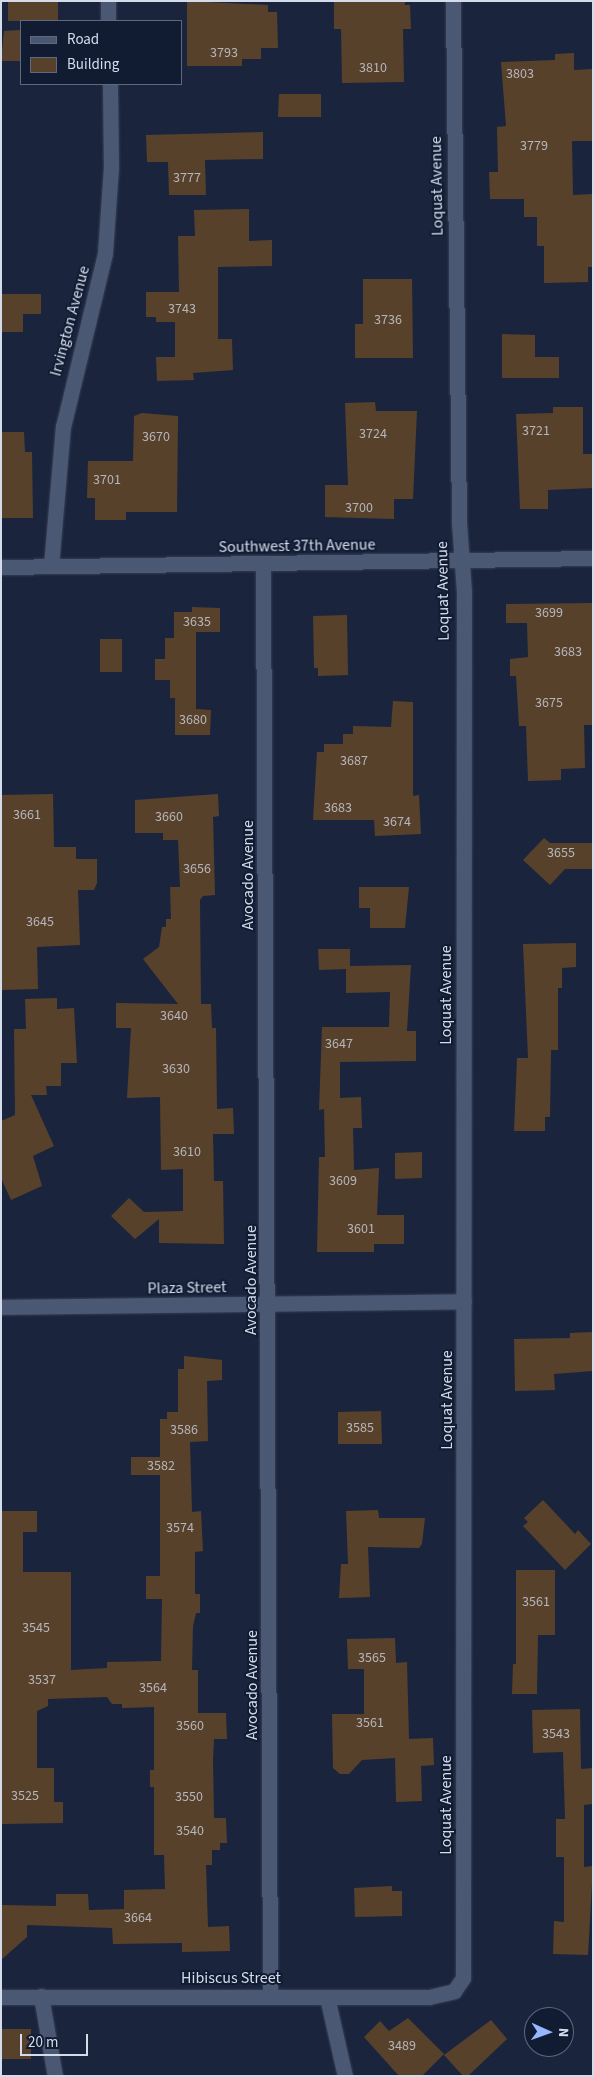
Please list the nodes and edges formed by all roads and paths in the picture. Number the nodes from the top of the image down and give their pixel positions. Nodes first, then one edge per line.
1 (108, 1) edge
2 (453, 1) edge
3 (108, 20) edge
4 (110, 85) edge
5 (593, 558) edge
6 (462, 561) junction
7 (264, 564) junction
8 (51, 566) junction
9 (1, 567) edge
10 (464, 1302) junction
11 (268, 1305) junction
12 (1, 1307) edge
13 (458, 1988) joint
14 (41, 1996) junction
15 (270, 1996) junction
16 (1, 1997) edge
17 (327, 1997) junction
18 (55, 2076) edge
19 (345, 2076) edge

1 - 3 street
2 - 6 street, Loquat Avenue
4 - 8 street, Irvington Avenue
5 - 6 street, Southwest 37th Avenue
6 - 7 street, Southwest 37th Avenue
6 - 10 street, Loquat Avenue
7 - 8 street, Southwest 37th Avenue
7 - 11 street, Avocado Avenue
8 - 9 street, Southwest 37th Avenue
10 - 11 street, Plaza Street
10 - 13 street, Loquat Avenue
11 - 12 street, Plaza Street
11 - 15 street, Avocado Avenue
13 - 17 street, Hibiscus Street
14 - 15 street, Hibiscus Street
14 - 16 street, Hibiscus Street
14 - 18 street
15 - 17 street, Hibiscus Street
17 - 19 street

